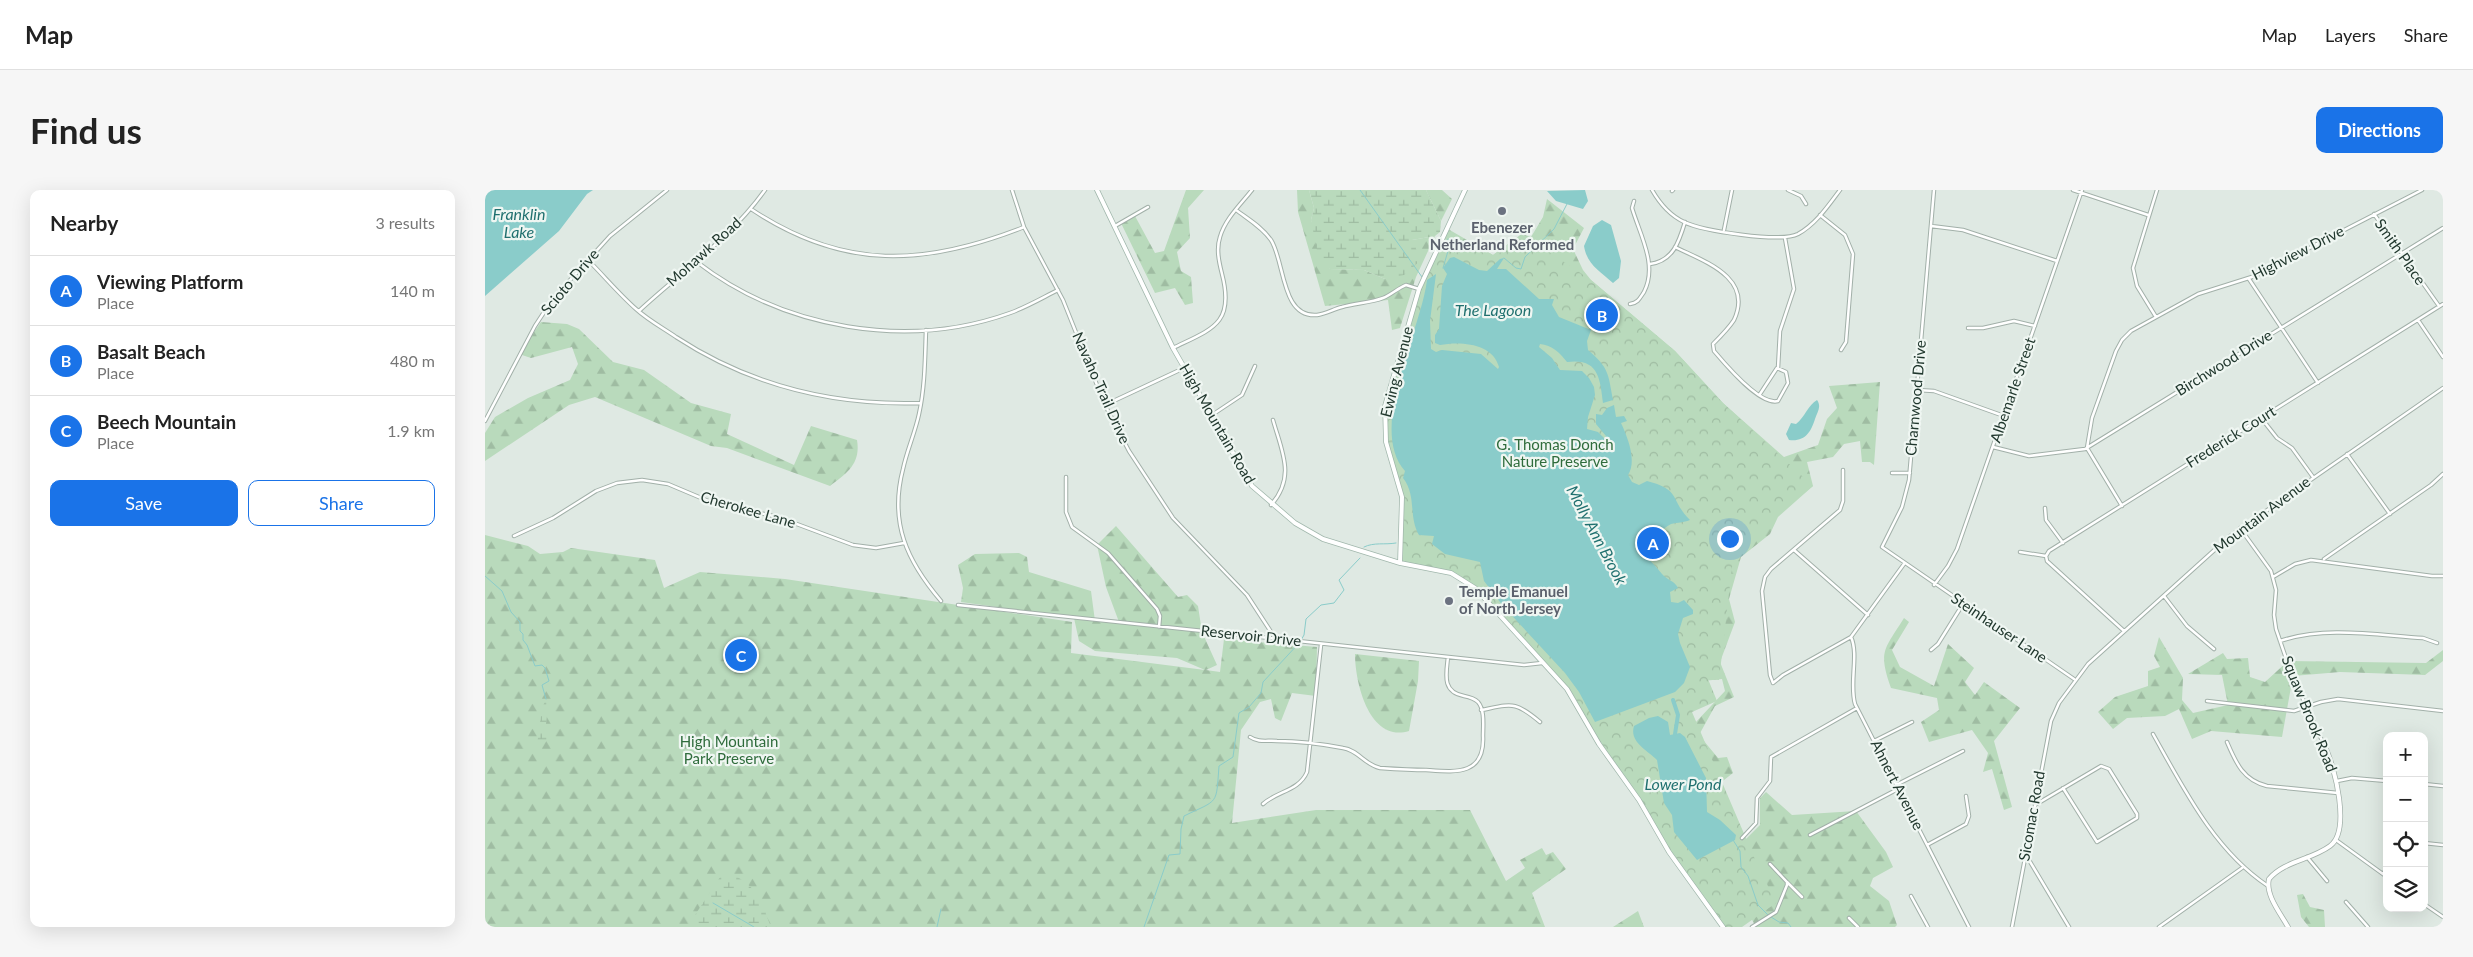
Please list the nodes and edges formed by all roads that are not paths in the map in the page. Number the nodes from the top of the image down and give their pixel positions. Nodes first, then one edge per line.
1 (667, 190) edge
2 (765, 190) edge
3 (1012, 190) edge
4 (1097, 190) edge
5 (1252, 190) edge
6 (1465, 190) edge
7 (1652, 190) edge
8 (1732, 190) edge
9 (1788, 190) edge
10 (1840, 190) edge
11 (1934, 190) edge
12 (2073, 190) edge
13 (2157, 190) edge
14 (2422, 190) edge
15 (2081, 191) edge
16 (1634, 202) dead end
17 (1805, 204) dead end
18 (1148, 207) dead end
19 (751, 209) junction
20 (1236, 210) junction
21 (2373, 214) junction
22 (1820, 215) junction
23 (2148, 215) junction
24 (1685, 222) junction
25 (1115, 226) junction
26 (1931, 226) junction
27 (1024, 227) junction
28 (2443, 228) edge
29 (1724, 230) junction
30 (1785, 238) junction
31 (1675, 247) junction
32 (2402, 254) junction
33 (588, 260) junction
34 (697, 262) junction
35 (2057, 262) junction
36 (1650, 264) junction
37 (2249, 279) junction
38 (1419, 289) junction
39 (1058, 290) junction
40 (1630, 304) dead end
41 (2443, 304) edge
42 (2439, 306) junction
43 (639, 311) junction
44 (2156, 317) junction
45 (2418, 320) junction
46 (2035, 326) junction
47 (1968, 328) dead end
48 (2281, 328) junction
49 (925, 330) junction
50 (1173, 348) junction
51 (1841, 350) dead end
52 (2443, 357) edge
53 (1255, 366) dead end
54 (1184, 368) junction
55 (1778, 368) junction
56 (2318, 383) junction
57 (1917, 390) junction
58 (2441, 390) edge
59 (1760, 394) junction
60 (2443, 396) edge
61 (921, 403) junction
62 (1105, 405) junction
63 (1210, 416) junction
64 (2004, 416) junction
65 (2262, 418) junction
66 (1273, 420) dead end
67 (485, 421) edge
68 (1993, 447) junction
69 (2087, 448) junction
70 (2347, 454) junction
71 (1843, 470) dead end
72 (1892, 473) dead end
73 (1910, 473) junction
74 (2443, 474) edge
75 (1065, 477) dead end
76 (2313, 477) junction
77 (1271, 505) junction
78 (2122, 506) junction
79 (2045, 508) dead end
80 (2390, 514) junction
81 (2240, 528) junction
82 (514, 536) dead end
83 (904, 543) junction
84 (2063, 543) junction
85 (1794, 550) junction
86 (2020, 552) dead end
87 (2046, 556) junction
88 (2323, 560) junction
89 (1400, 563) junction
90 (1904, 564) junction
91 (2443, 576) edge
92 (1923, 577) joint
93 (2273, 577) junction
94 (1934, 584) junction
95 (2163, 596) junction
96 (941, 601) dead end
97 (1963, 604) junction
98 (958, 605) dead end
99 (1868, 615) junction
100 (1159, 627) junction
101 (2125, 631) junction
102 (1851, 637) junction
103 (1275, 638) junction
104 (2280, 641) junction
105 (2437, 643) dead end
106 (1321, 644) junction
107 (2215, 649) dead end
108 (1931, 650) dead end
109 (1448, 657) junction
110 (1544, 663) junction
111 (2075, 679) junction
112 (2207, 701) dead end
113 (2057, 706) joint
114 (2306, 707) junction
115 (1857, 708) junction
116 (1481, 710) junction
117 (2443, 710) edge
118 (1540, 722) dead end
119 (1912, 722) dead end
120 (2153, 734) dead end
121 (1250, 737) dead end
122 (1874, 741) junction
123 (2227, 742) dead end
124 (1310, 744) junction
125 (2325, 747) joint
126 (1963, 751) dead end
127 (2383, 781) edge
128 (2337, 782) junction
129 (2428, 784) edge
130 (1896, 785) junction
131 (2443, 786) edge
132 (2063, 788) junction
133 (1898, 790) junction
134 (2338, 792) junction
135 (1966, 796) dead end
136 (1263, 804) dead end
137 (2034, 806) junction
138 (1810, 835) dead end
139 (1742, 838) dead end
140 (2336, 840) junction
141 (2428, 843) edge
142 (1927, 845) junction
143 (2443, 845) edge
144 (2025, 854) junction
145 (2307, 857) junction
146 (1770, 864) dead end
147 (2242, 868) junction
148 (2383, 874) edge
149 (2327, 881) dead end
150 (1787, 882) junction
151 (2268, 886) junction
152 (1802, 896) dead end
153 (1911, 896) dead end
154 (2346, 902) dead end
155 (2428, 907) edge
156 (2443, 917) edge
157 (1849, 918) dead end
158 (2164, 923) junction
159 (1723, 927) edge
160 (1753, 927) edge
161 (1858, 927) edge
162 (1928, 927) edge
163 (1969, 927) edge
164 (2012, 927) edge
165 (2069, 927) edge
166 (2159, 927) edge
167 (2167, 927) edge
168 (2288, 927) edge
169 (2368, 927) edge

1 - 33 street, Scioto Drive
2 - 19 street, Mohawk Road
3 - 27 street, Navaho Trail Drive
4 - 25 main road, High Mountain Road
5 - 20 street
6 - 38 main road, Ewing Avenue
7 - 24 street
8 - 29 street
9 - 17 street
10 - 22 street
11 - 26 street, Charnwood Drive
12 - 15 street
13 - 23 street
14 - 21 street, Highview Drive
15 - 23 street
15 - 35 street, Albemarle Street
16 - 36 street
18 - 25 street
19 - 27 street
19 - 34 street, Mohawk Road
20 - 38 street
20 - 50 street
21 - 32 street, Smith Place
21 - 37 street, Highview Drive
22 - 30 street
22 - 51 street
23 - 44 street
24 - 29 street
24 - 31 street
25 - 50 main road, High Mountain Road
26 - 35 street
26 - 57 street, Charnwood Drive
27 - 39 street, Navaho Trail Drive
28 - 32 street, Birchwood Drive
29 - 30 street
30 - 55 street
31 - 36 street
31 - 59 street
32 - 42 street, Smith Place
32 - 48 street, Birchwood Drive
33 - 43 street
33 - 67 street, Scioto Drive
34 - 43 street, Mohawk Road
34 - 49 street
35 - 46 street, Albemarle Street
36 - 40 street
37 - 44 street, Highview Drive
37 - 48 street
38 - 89 main road, Ewing Avenue
39 - 49 street
39 - 62 street, Navaho Trail Drive
41 - 42 street
42 - 45 street
43 - 61 street
44 - 69 street, Highview Drive
45 - 52 street
45 - 56 street, Frederick Court
46 - 47 street
46 - 64 street, Albemarle Street
48 - 56 street
48 - 69 street, Birchwood Drive
49 - 61 street
50 - 54 main road, High Mountain Road
53 - 63 street
54 - 62 street
54 - 63 main road, High Mountain Road
55 - 59 street
55 - 59 street
56 - 65 street, Frederick Court
57 - 64 street
57 - 73 street, Charnwood Drive
58 - 60 street
58 - 70 street, Mountain Avenue
61 - 83 street
62 - 103 street, Navaho Trail Drive
63 - 77 main road, High Mountain Road
64 - 68 street, Albemarle Street
65 - 76 street
65 - 78 street, Frederick Court
66 - 77 street
68 - 69 street, Birchwood Drive
68 - 94 street, Albemarle Street
69 - 78 street
70 - 76 street, Mountain Avenue
70 - 80 street
71 - 85 street
72 - 73 street
73 - 90 street, Charnwood Drive
74 - 80 street
75 - 100 street
76 - 81 street, Mountain Avenue
77 - 89 main road, High Mountain Road
78 - 84 street, Frederick Court
79 - 84 street
80 - 88 street
81 - 93 street, Squaw Brook Road
81 - 95 street, Mountain Avenue
82 - 83 street, Cherokee Lane
83 - 96 street
84 - 87 street, Frederick Court
85 - 99 street
85 - 102 street
86 - 87 street
87 - 101 street
88 - 91 street
88 - 93 street
89 - 110 main road, High Mountain Road
90 - 92 street, Charnwood Drive
90 - 99 street
92 - 94 street, Steinhauser Lane
93 - 104 street, Squaw Brook Road
94 - 97 street, Steinhauser Lane
95 - 101 street, Mountain Avenue
95 - 107 street
97 - 108 street
97 - 111 street, Steinhauser Lane
98 - 100 street, Reservoir Drive
99 - 102 street
100 - 103 street, Reservoir Drive
101 - 111 street, Mountain Avenue
102 - 115 street, Ahnert Avenue
103 - 106 street, Reservoir Drive
104 - 105 street
104 - 114 street, Squaw Brook Road
106 - 109 street, Reservoir Drive
106 - 124 street
109 - 110 street, Reservoir Drive
109 - 116 street
110 - 159 main road, High Mountain Road
111 - 113 street, Mountain Avenue
112 - 114 street
113 - 137 street, Sicomac Road
114 - 117 street
114 - 125 street, Squaw Brook Road
115 - 122 street, Ahnert Avenue
115 - 139 street
116 - 118 street
116 - 124 street
119 - 122 street
120 - 147 street
121 - 124 street
122 - 130 street, Ahnert Avenue
123 - 134 street
124 - 136 street
125 - 128 main road, Squaw Brook Road
126 - 130 street
127 - 128 street
128 - 134 main road, Squaw Brook Road
129 - 131 street
130 - 133 street, Ahnert Avenue
132 - 132 street
132 - 137 street
133 - 138 street
133 - 142 street, Ahnert Avenue
134 - 140 main road, Squaw Brook Road
135 - 142 street
137 - 144 street, Sicomac Road
140 - 145 main road
140 - 148 street
141 - 143 street
142 - 163 street, Ahnert Avenue
144 - 164 street, Sicomac Road
144 - 165 street
145 - 149 street
145 - 151 main road
146 - 150 street
147 - 151 street
147 - 158 street
150 - 152 street
150 - 160 street
151 - 168 main road
153 - 162 street
154 - 169 street
155 - 156 street
157 - 161 street
158 - 166 street
158 - 167 street

